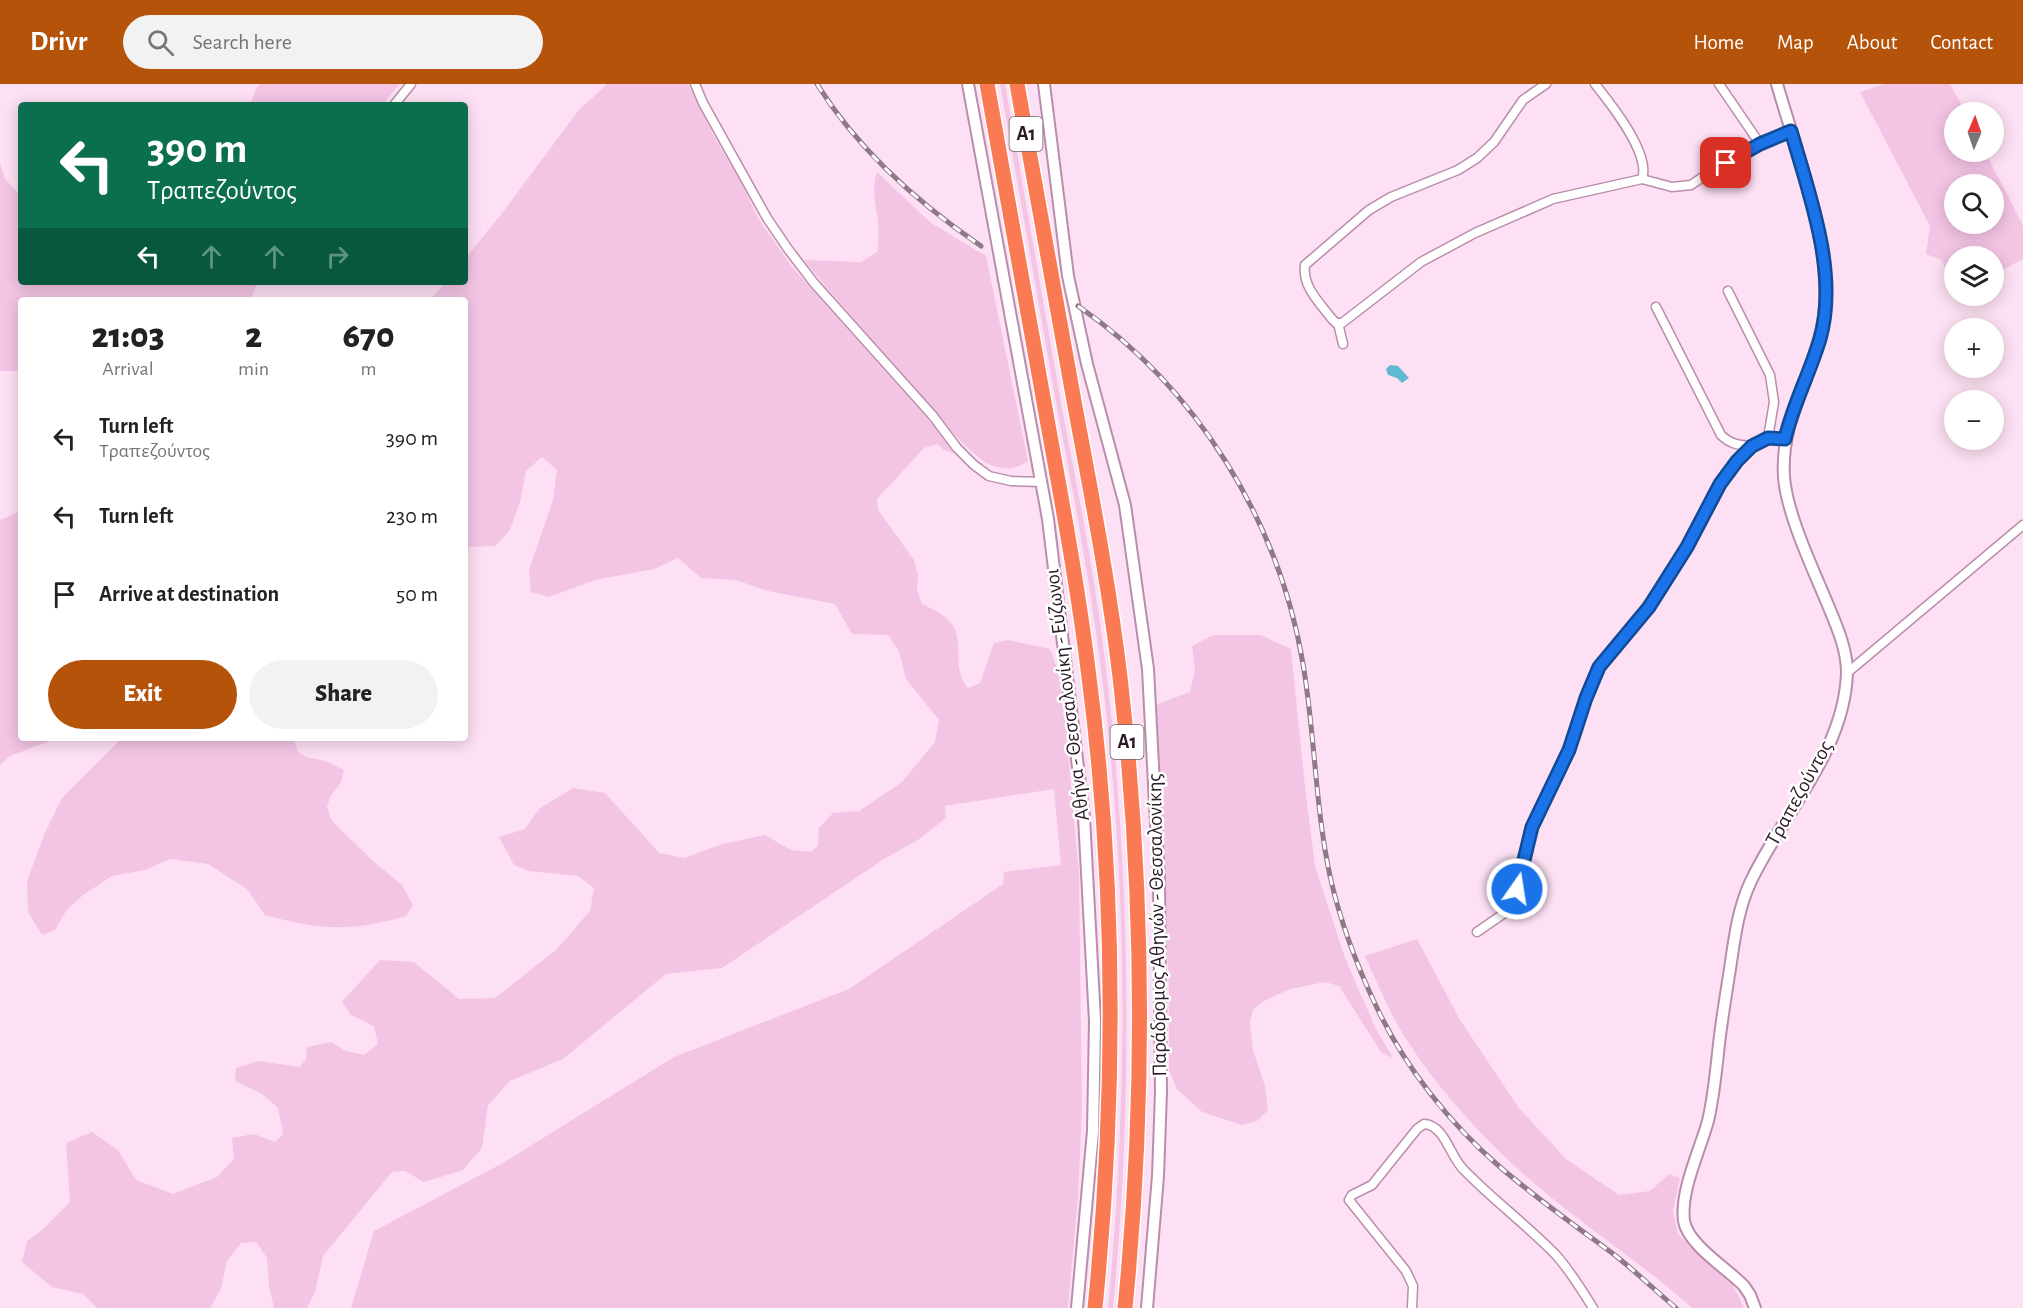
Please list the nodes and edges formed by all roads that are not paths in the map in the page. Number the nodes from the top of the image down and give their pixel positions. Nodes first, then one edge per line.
1 (411, 84) edge
2 (695, 84) edge
3 (968, 84) edge
4 (987, 84) edge
5 (1017, 84) edge
6 (1044, 84) edge
7 (1546, 84) edge
8 (1595, 84) edge
9 (1719, 84) edge
10 (1777, 84) edge
11 (396, 102) edge
12 (1791, 131) junction
13 (1760, 144) junction
14 (1642, 179) junction
15 (1728, 291) dead end
16 (1656, 307) dead end
17 (1338, 323) junction
18 (1343, 344) dead end
19 (1768, 438) junction
20 (1785, 439) junction
21 (1752, 446) junction
22 (1042, 482) junction
23 (2023, 525) edge
24 (1847, 673) junction
25 (1477, 932) dead end
26 (1077, 1308) edge
27 (1095, 1308) edge
28 (1125, 1308) edge
29 (1147, 1308) edge
30 (1412, 1308) edge
31 (1593, 1308) edge
32 (1755, 1308) edge

1 - 11 street
2 - 22 street
3 - 22 main road
4 - 27 highway, Αθήνα - Θεσσαλονίκη - Εύζωνοι / Α1
5 - 28 highway, Α1
6 - 29 main road, Παράδρομος Αθηνών - Θεσσαλονίκης
7 - 17 street
8 - 14 street
9 - 13 street
10 - 12 main road, Τραπεζούντος
12 - 13 street
12 - 20 main road, Τραπεζούντος
13 - 14 street
14 - 17 street
15 - 19 street
16 - 21 street
17 - 18 street
19 - 20 street
19 - 21 street
20 - 24 main road, Τραπεζούντος
21 - 25 street
22 - 26 main road
23 - 24 street
24 - 32 main road, Τραπεζούντος
30 - 31 street

